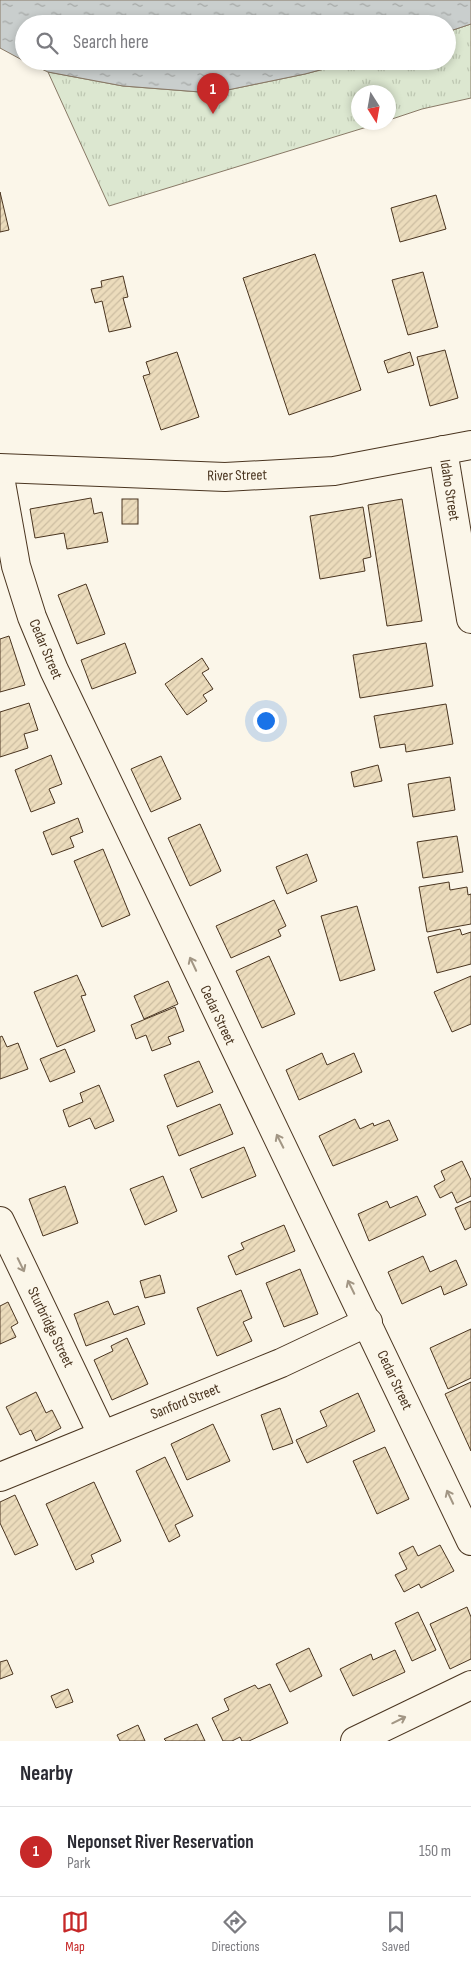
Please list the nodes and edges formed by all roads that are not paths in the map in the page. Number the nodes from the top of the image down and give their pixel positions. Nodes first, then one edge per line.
1 (471, 445) edge
2 (444, 450) junction
3 (0, 468) edge
4 (0, 477) edge
5 (471, 619) edge
6 (0, 1221) edge
7 (368, 1322) junction
8 (102, 1434) junction
9 (0, 1478) edge
10 (471, 1541) edge
11 (471, 1685) edge
12 (355, 1741) edge

1 - 2 street, River Street
2 - 3 street, River Street
2 - 5 street, Idaho Street
7 -> 4 street, Cedar Street
6 -> 8 street, Sturbridge Street
7 - 8 street, Sanford Street
10 -> 7 street, Cedar Street
8 - 9 street, Sanford Street
12 -> 11 street

